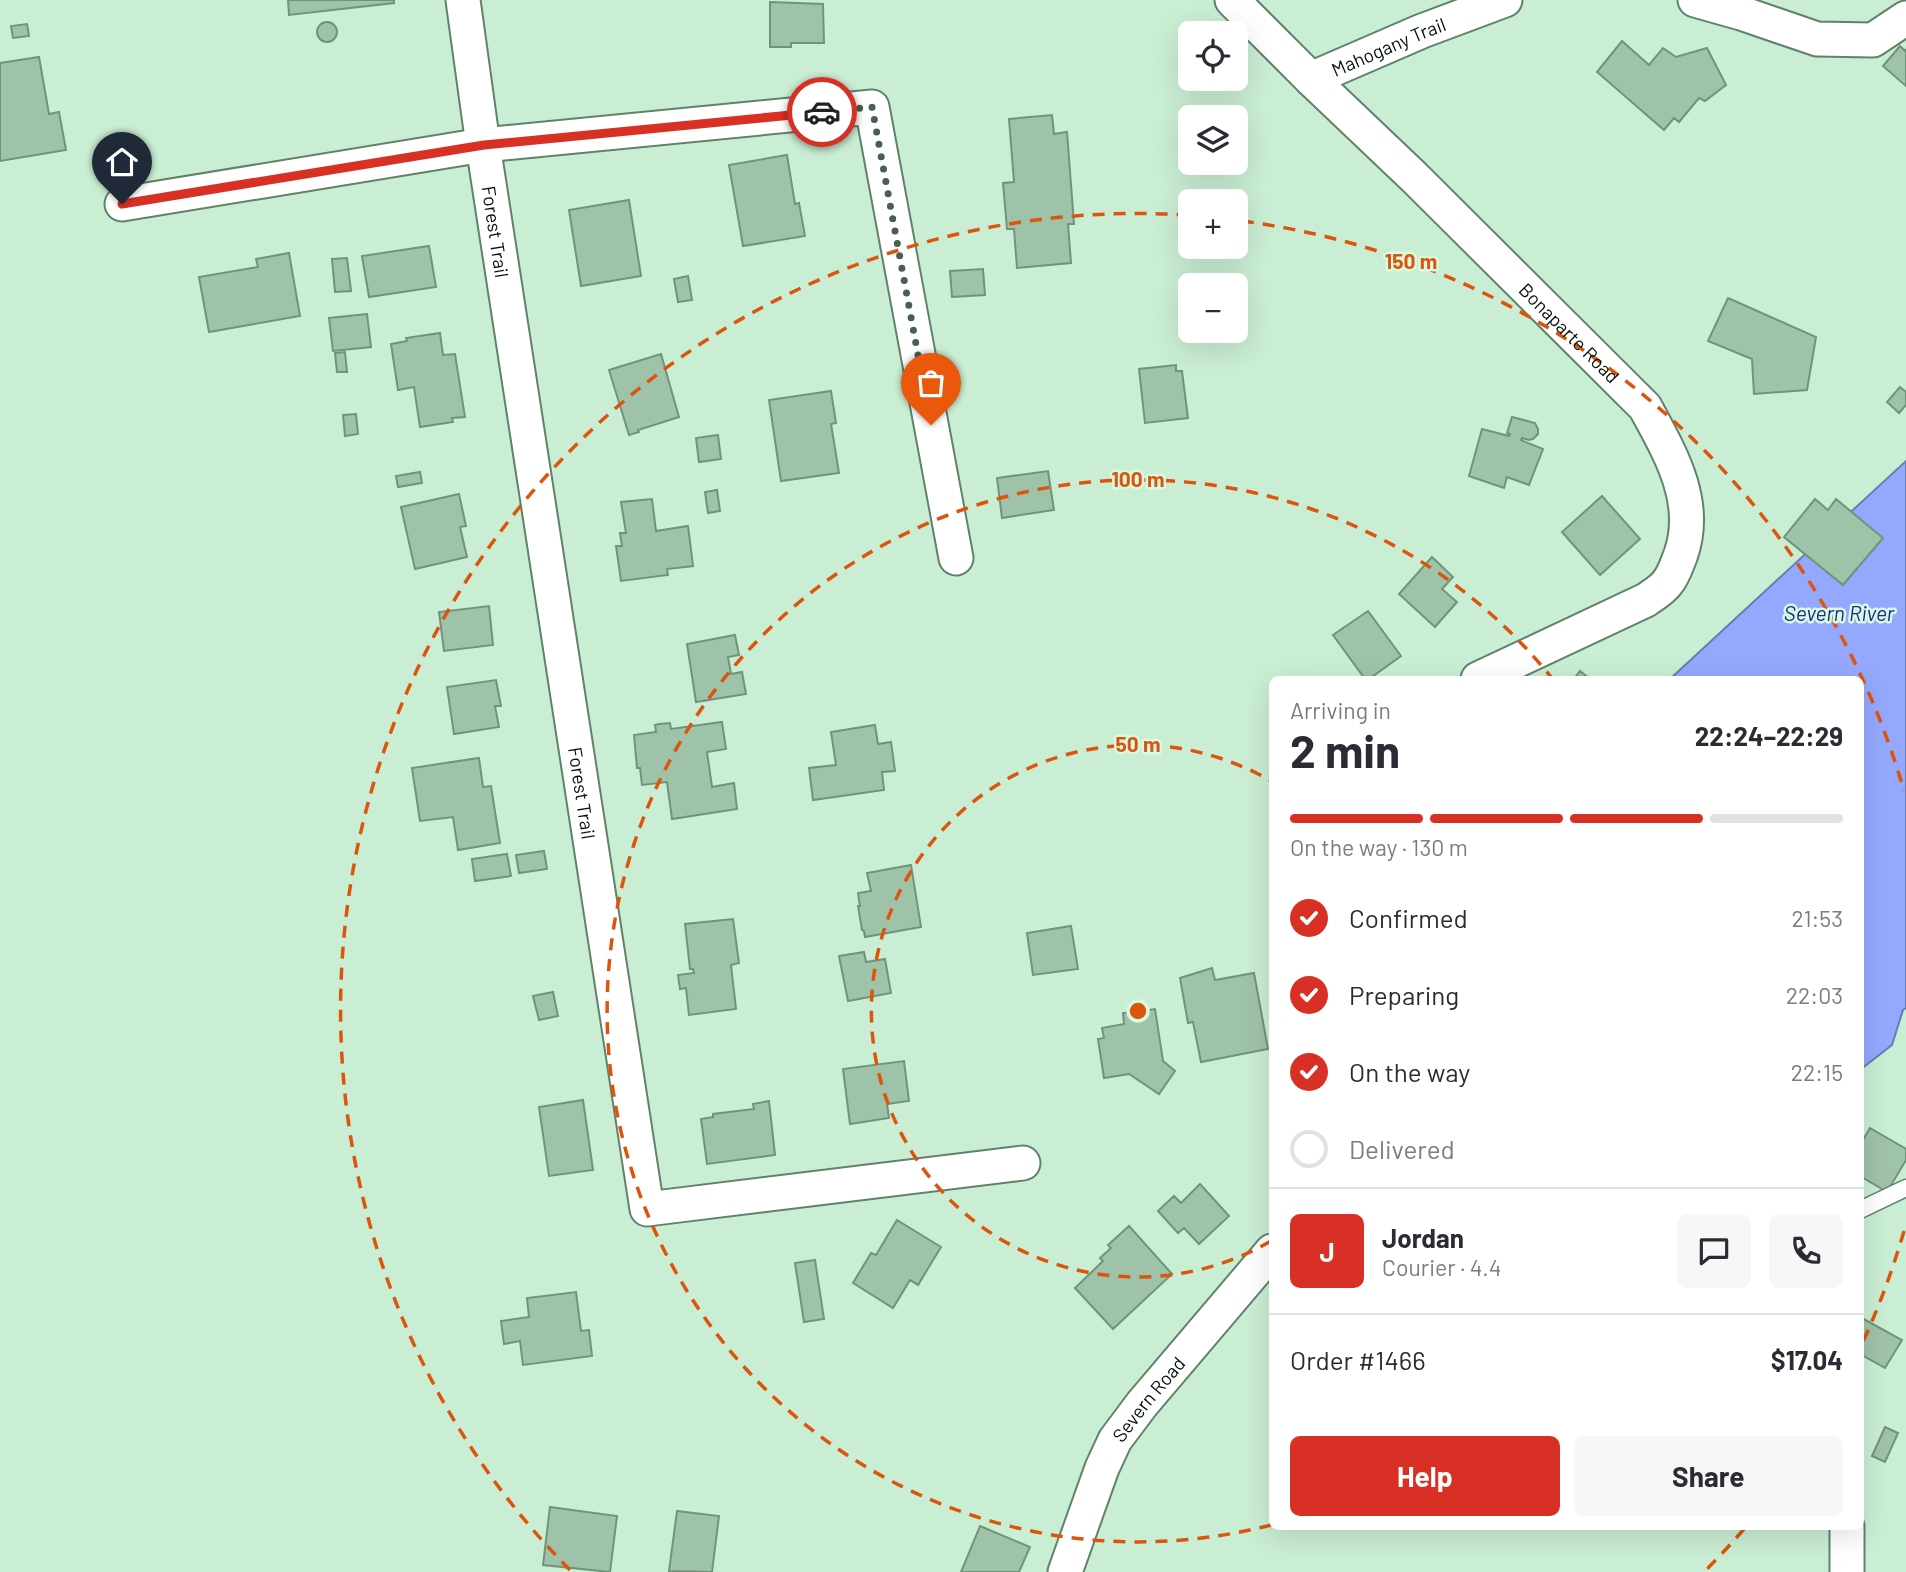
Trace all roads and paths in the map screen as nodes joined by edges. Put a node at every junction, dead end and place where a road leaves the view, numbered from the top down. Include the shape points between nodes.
1 (463, 0) edge
2 (1232, 0) edge
3 (1505, 0) edge
4 (1695, 0) edge
5 (1906, 18) edge
6 (1311, 79) junction
7 (484, 145) junction
8 (122, 204) dead end
9 (956, 558) dead end
10 (1492, 672) edge
11 (1023, 1163) dead end
12 (1906, 1188) edge
13 (1864, 1208) edge
14 (1269, 1255) edge
15 (1847, 1530) edge
16 (1065, 1572) edge
17 (1847, 1572) edge

1 - 7 street, Forest Trail
2 - 6 street, Bonaparte Road
3 - 6 street, Mahogany Trail
4 - 5 street via 1817,39 1873,40
6 - 10 street, Bonaparte Road via 1644,407 1668,449 1683,490 1688,517 1685,541 1666,585 1646,600
7 - 8 street
7 - 9 street via 872,107
7 - 11 street, Forest Trail via 647,1209
12 - 13 lane
14 - 16 street, Severn Road via 1115,1440
15 - 17 street

